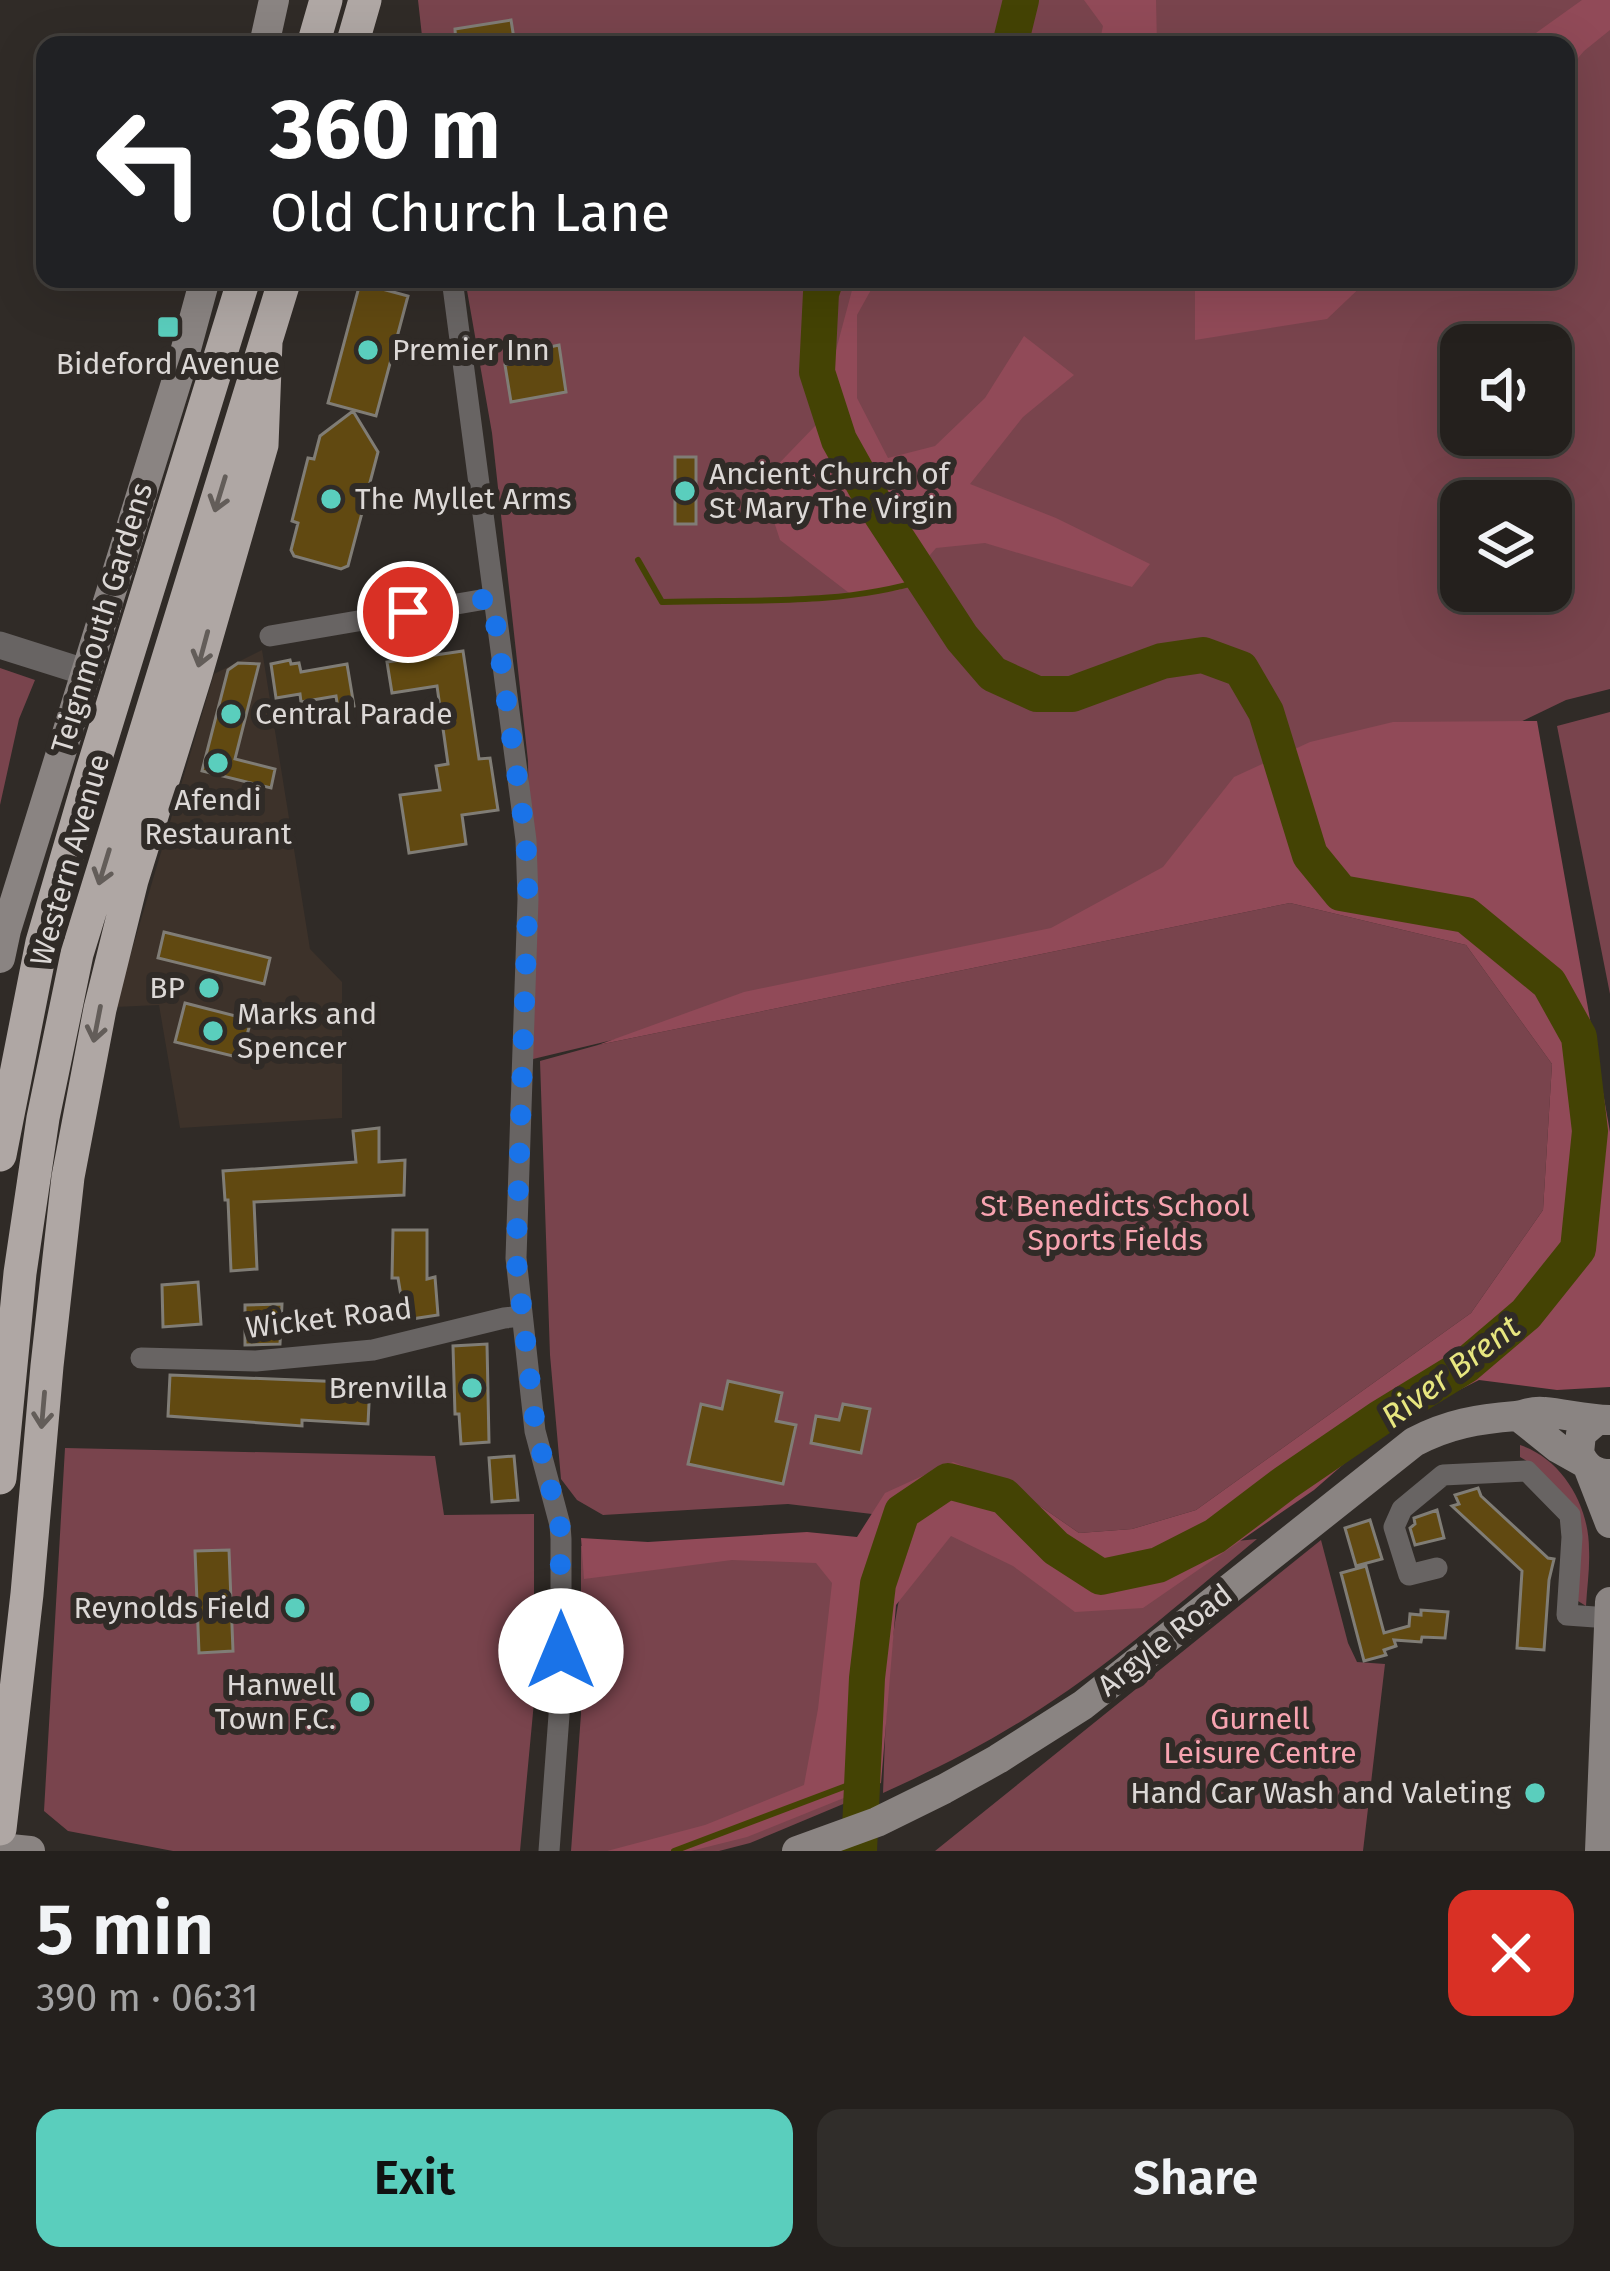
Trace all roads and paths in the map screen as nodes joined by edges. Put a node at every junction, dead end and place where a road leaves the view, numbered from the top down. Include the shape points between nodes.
1 (274, 0) edge
2 (326, 0) edge
3 (365, 0) edge
4 (266, 36) edge
5 (316, 36) edge
6 (355, 36) edge
7 (203, 288) edge
8 (241, 288) edge
9 (282, 288) edge
10 (453, 288) edge
11 (266, 342) junction
12 (492, 598) junction
13 (270, 636) dead end
14 (0, 645) edge
15 (85, 672) junction
16 (0, 958) edge
17 (0, 1155) edge
18 (522, 1316) junction
19 (141, 1358) dead end
20 (1518, 1416) junction
21 (1603, 1420) edge
22 (1594, 1468) edge
23 (0, 1478) edge
24 (1610, 1523) edge
25 (1437, 1568) dead end
26 (1610, 1602) edge
27 (1609, 1630) edge
28 (0, 1829) edge
29 (0, 1848) edge
30 (30, 1851) edge
31 (549, 1851) edge
32 (796, 1851) edge
33 (1600, 1851) edge

1 - 4 main road
2 - 5 highway
3 - 6 highway
7 - 15 main road, Teignmouth Gardens
8 - 17 highway, Western Avenue via 42,942
9 - 11 highway, Western Avenue
10 - 12 street
11 -> 23 highway, Western Avenue via 77,954 33,1184
11 -> 28 highway via 262,445 132,880 68,1177
12 - 13 street
12 - 18 street via 527,860 516,1202
14 - 15 street
15 - 16 main road, Teignmouth Gardens
18 - 19 street, Wicket Road via 373,1350 256,1361
18 - 31 street via 536,1431 561,1539
20 - 21 main road, Argyle Road via 1537,1410
20 - 22 main road
20 - 32 main road, Argyle Road via 1450,1425 1414,1442 1083,1705 877,1822
21 - 22 main road via 1581,1434 1579,1453
22 - 24 main road
25 - 27 street via 1409,1575 1394,1527 1402,1509 1443,1475 1527,1472 1570,1515 1567,1615
26 - 27 main road
27 - 33 main road
29 - 30 main road

